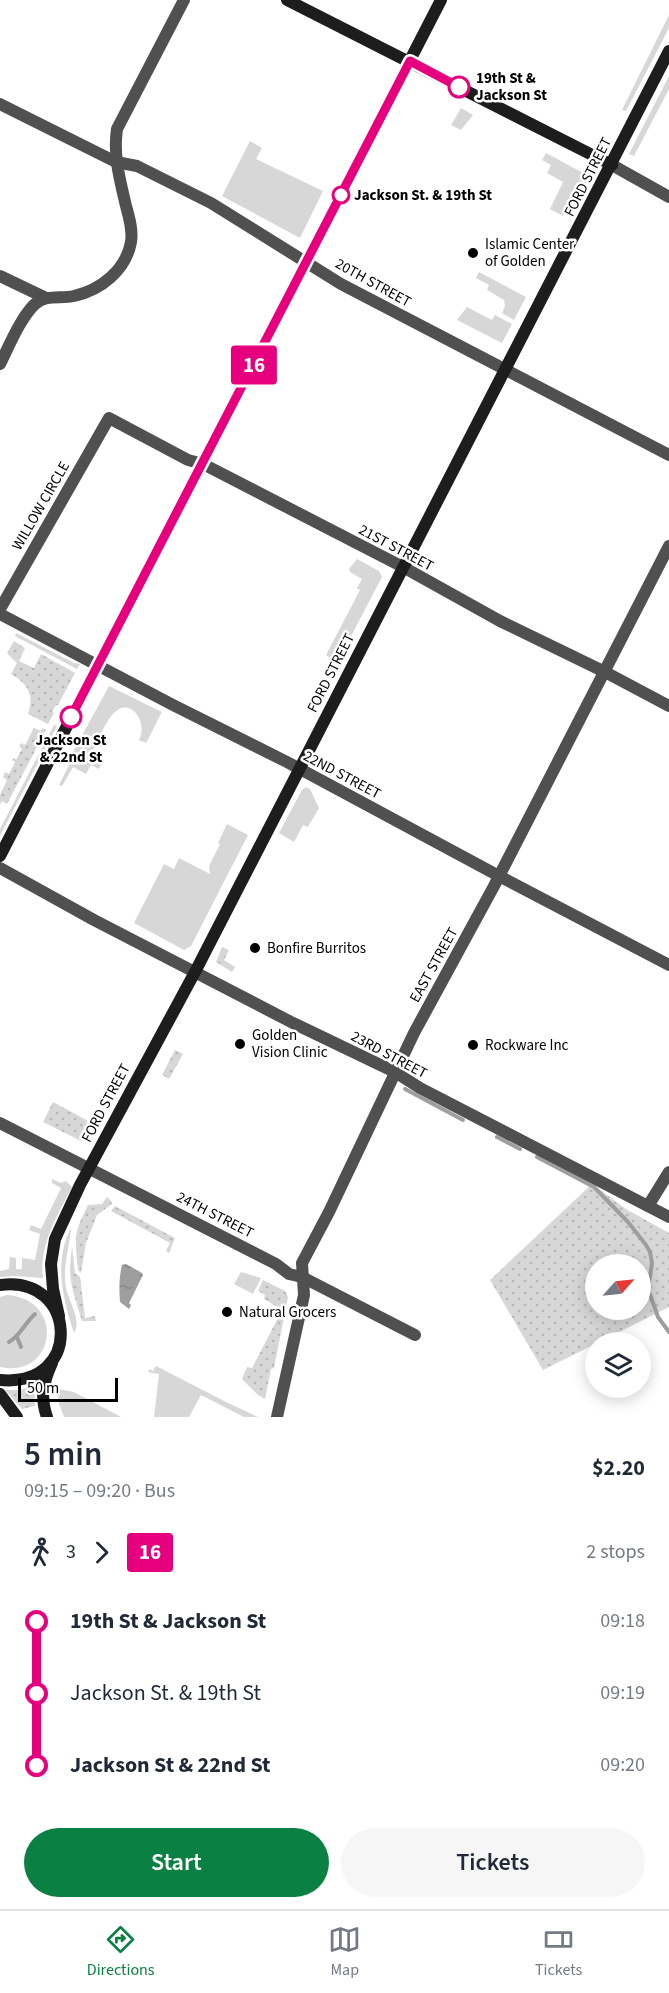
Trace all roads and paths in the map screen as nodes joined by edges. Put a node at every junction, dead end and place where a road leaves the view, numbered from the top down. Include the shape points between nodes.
1 (184, 0) edge
2 (287, 0) edge
3 (441, 0) edge
4 (669, 51) edge
5 (410, 61) junction
6 (0, 104) edge
7 (116, 162) junction
8 (612, 165) junction
9 (669, 197) edge
10 (307, 262) junction
11 (0, 276) edge
12 (46, 298) junction
13 (0, 364) edge
14 (506, 370) junction
15 (109, 418) joint
16 (669, 455) edge
17 (203, 464) junction
18 (669, 546) edge
19 (403, 567) junction
20 (0, 612) edge
21 (98, 664) junction
22 (605, 672) junction
23 (669, 706) edge
24 (298, 769) junction
25 (0, 856) edge
26 (0, 868) edge
27 (499, 876) junction
28 (669, 965) edge
29 (195, 972) junction
30 (395, 1072) junction
31 (0, 1123) edge
32 (89, 1167) junction
33 (669, 1172) edge
34 (648, 1206) junction
35 (669, 1217) edge
36 (302, 1277) junction
37 (0, 1285) edge
38 (59, 1316) junction
39 (415, 1335) dead end
40 (53, 1359) junction
41 (0, 1380) edge
42 (0, 1394) edge
43 (17, 1417) edge
44 (47, 1417) edge
45 (277, 1417) edge

1 - 7 street via 117,129
2 - 5 main road
3 - 5 main road
4 - 8 main road, FORD STREET
5 - 8 main road
5 - 10 main road
6 - 7 street, 20TH STREET
7 - 10 street, 20TH STREET via 137,166 211,202
7 - 12 street via 132,240 123,262 97,288 74,296
8 - 9 street
8 - 14 main road, FORD STREET
10 - 14 street, 20TH STREET via 341,285
10 - 17 main road
11 - 12 street
12 - 13 street via 27,314
14 - 16 street, 20TH STREET
14 - 19 main road, FORD STREET
15 - 17 street, 21ST STREET via 188,460
15 - 20 street, WILLOW CIRCLE
17 - 19 street, 21ST STREET
17 - 21 main road
18 - 22 street, EAST STREET
19 - 22 street, 21ST STREET via 500,621
19 - 24 main road, FORD STREET
20 - 21 street, 22ND STREET
21 - 24 street, 22ND STREET
21 - 25 main road
22 - 23 street, 21ST STREET
22 - 27 street, EAST STREET
24 - 27 street, 22ND STREET
24 - 29 main road, FORD STREET
26 - 29 street, 23RD STREET
27 - 28 street, 22ND STREET
27 - 30 street, EAST STREET
29 - 30 street, 23RD STREET
29 - 32 main road, FORD STREET
30 - 34 street, 23RD STREET
30 - 36 street, EAST STREET via 302,1263
31 - 32 street, 24TH STREET
32 - 36 street, 24TH STREET via 289,1274
32 - 38 main road, FORD STREET via 55,1239 51,1264
33 - 34 street
34 - 35 street, 23RD STREET
36 - 39 street, 24TH STREET
36 - 45 street, EAST STREET via 304,1294
37 - 38 main road via 26,1285 41,1293
38 - 40 main road, FORD STREET via 62,1340
40 - 41 main road via 31,1377
40 - 44 main road, FORD STREET via 43,1384
42 - 43 main road

